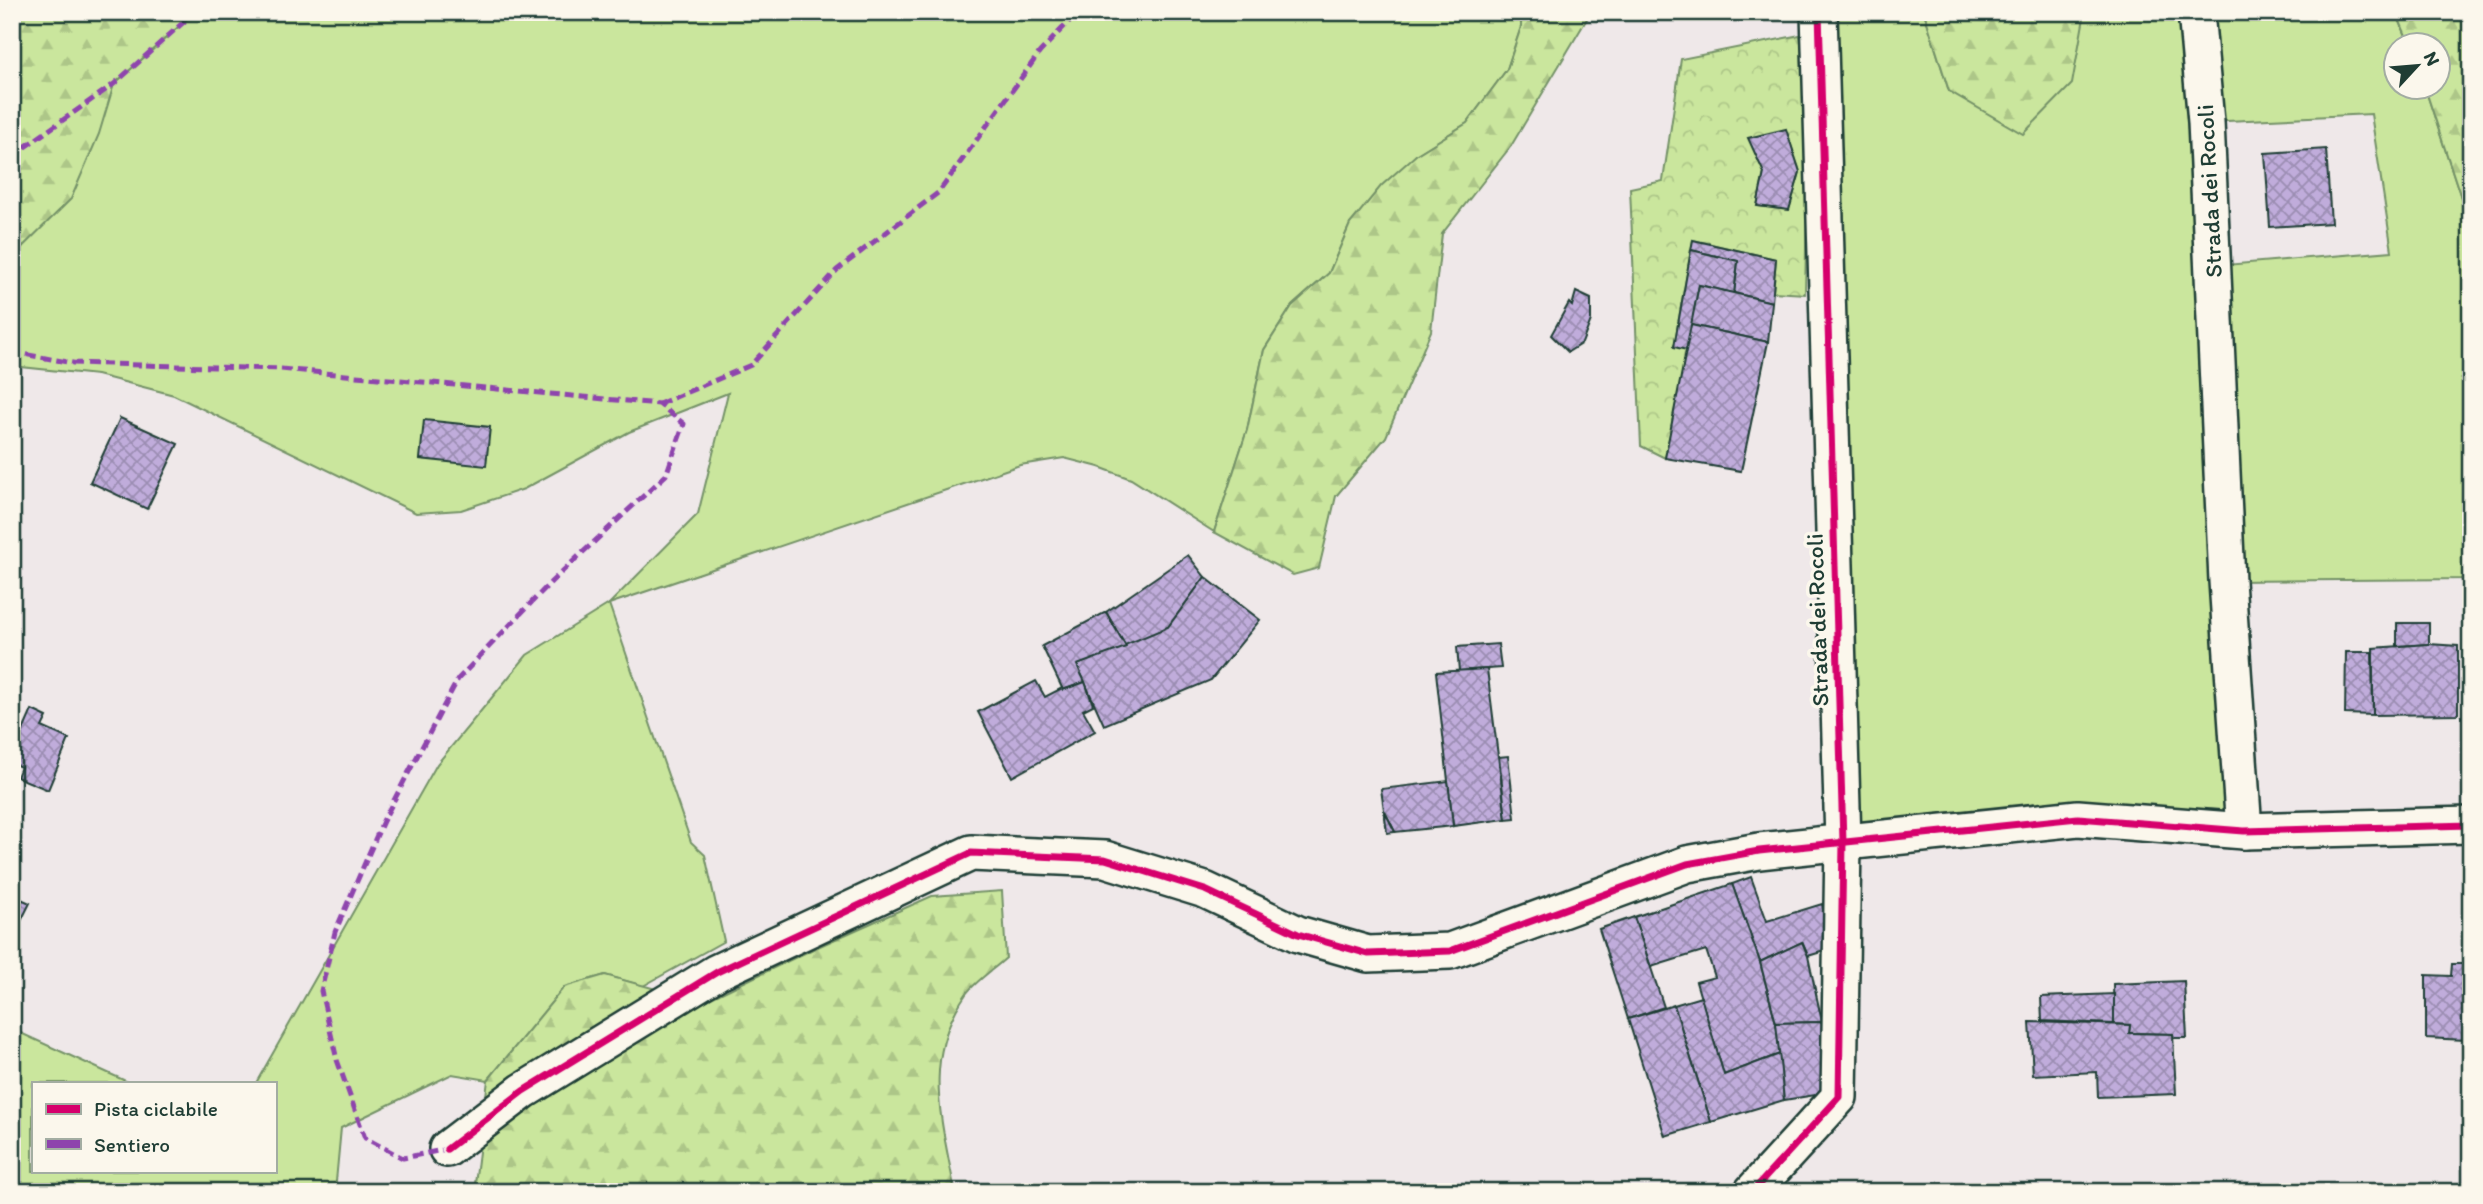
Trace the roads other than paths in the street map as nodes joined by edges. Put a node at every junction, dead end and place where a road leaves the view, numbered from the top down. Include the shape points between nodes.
1 (1819, 12) edge
2 (2196, 12) edge
3 (2471, 825) edge
4 (2244, 831) junction
5 (1843, 842) junction
6 (447, 1149) dead end
7 (1752, 1192) edge

1 - 5 street, Strada dei Rocoli
2 - 4 street, Strada dei Rocoli via 2206,121 2227,581
3 - 4 street
4 - 5 street via 2078,818
5 - 6 street via 1759,850 1687,864 1450,951 1368,954 1298,934 1205,890 1105,859 971,853 717,972 523,1091
5 - 7 street, Strada dei Rocoli via 1839,1097

